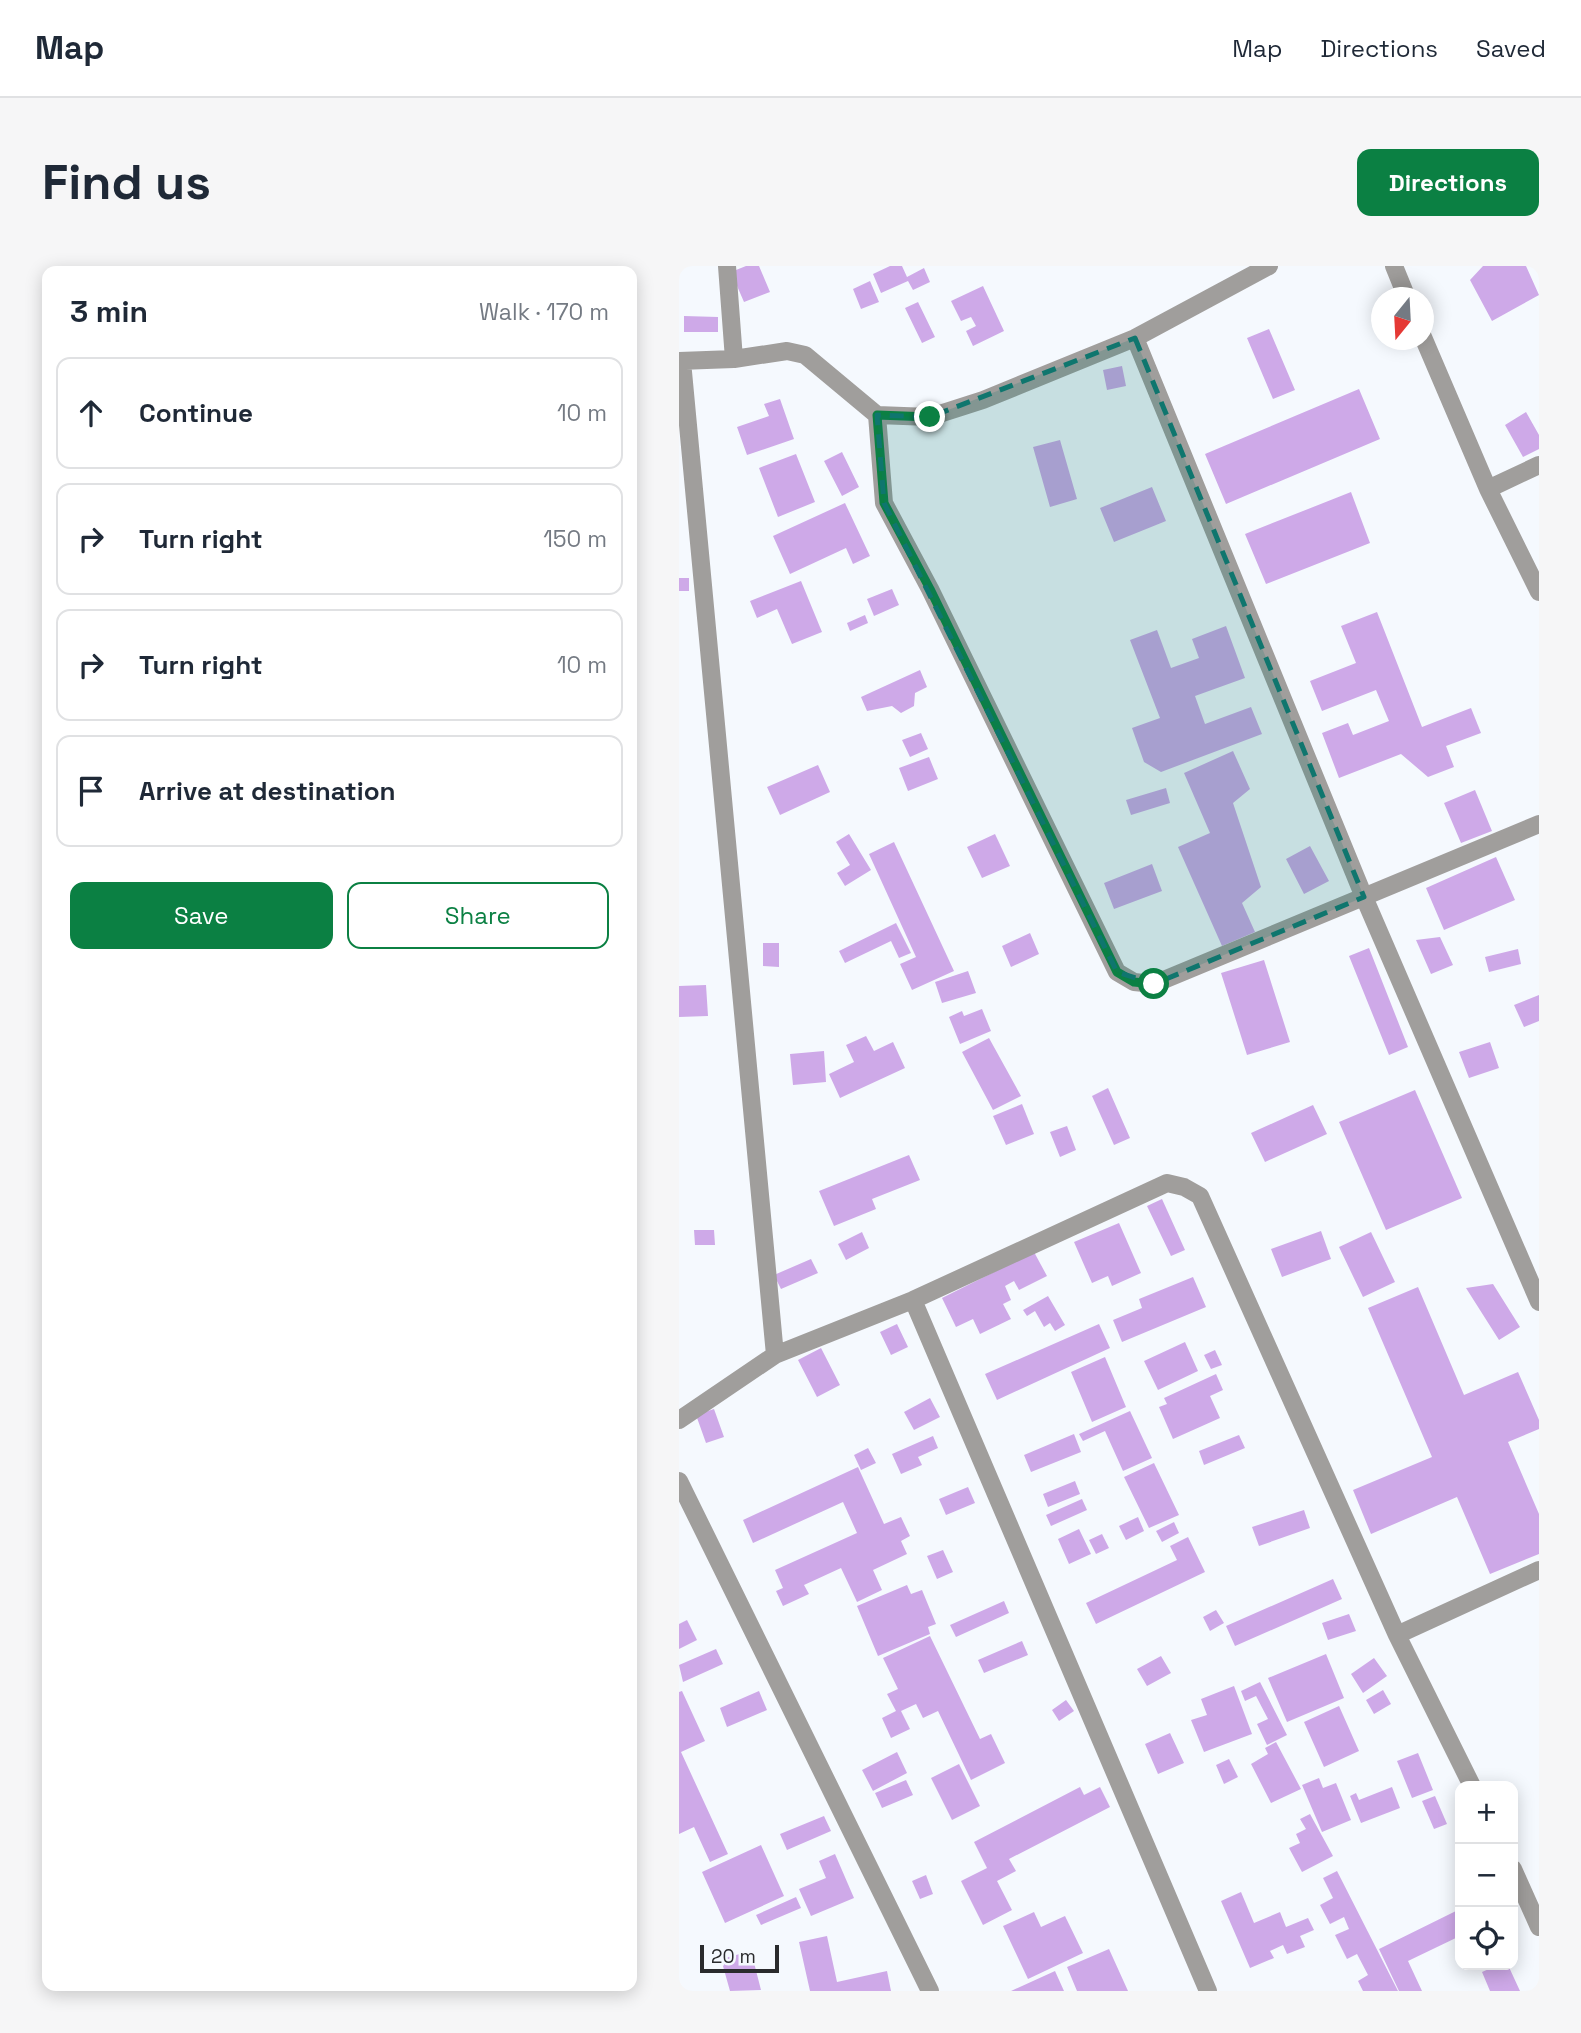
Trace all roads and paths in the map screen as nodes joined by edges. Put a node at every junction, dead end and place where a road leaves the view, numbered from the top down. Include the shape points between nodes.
1 (727, 266) edge
2 (1269, 266) edge
3 (1394, 266) edge
4 (1403, 287) edge
5 (1135, 338) junction
6 (1429, 350) edge
7 (734, 359) junction
8 (680, 361) edge
9 (877, 415) junction
10 (1539, 465) edge
11 (1488, 489) junction
12 (1539, 592) edge
13 (1539, 824) edge
14 (1364, 897) junction
15 (913, 1300) junction
16 (1539, 1302) edge
17 (775, 1354) junction
18 (679, 1420) edge
19 (679, 1481) edge
20 (1539, 1570) edge
21 (1397, 1635) junction
22 (1470, 1781) edge
23 (1518, 1880) edge
24 (1539, 1927) edge
25 (930, 1991) edge
26 (1208, 1991) edge

1 - 7 street
2 - 5 street
3 - 4 street
5 - 9 street via 930,417
5 - 14 street
6 - 11 street
7 - 8 street
7 - 9 street via 787,351 805,355
8 - 17 street
9 - 14 street via 884,503 1117,972 1134,982 1154,984
10 - 11 street
11 - 12 street
13 - 14 street
14 - 16 street
15 - 17 street
15 - 21 street via 1167,1184 1200,1196
15 - 26 street
17 - 18 street
19 - 25 street
20 - 21 street
21 - 22 street
23 - 24 street

